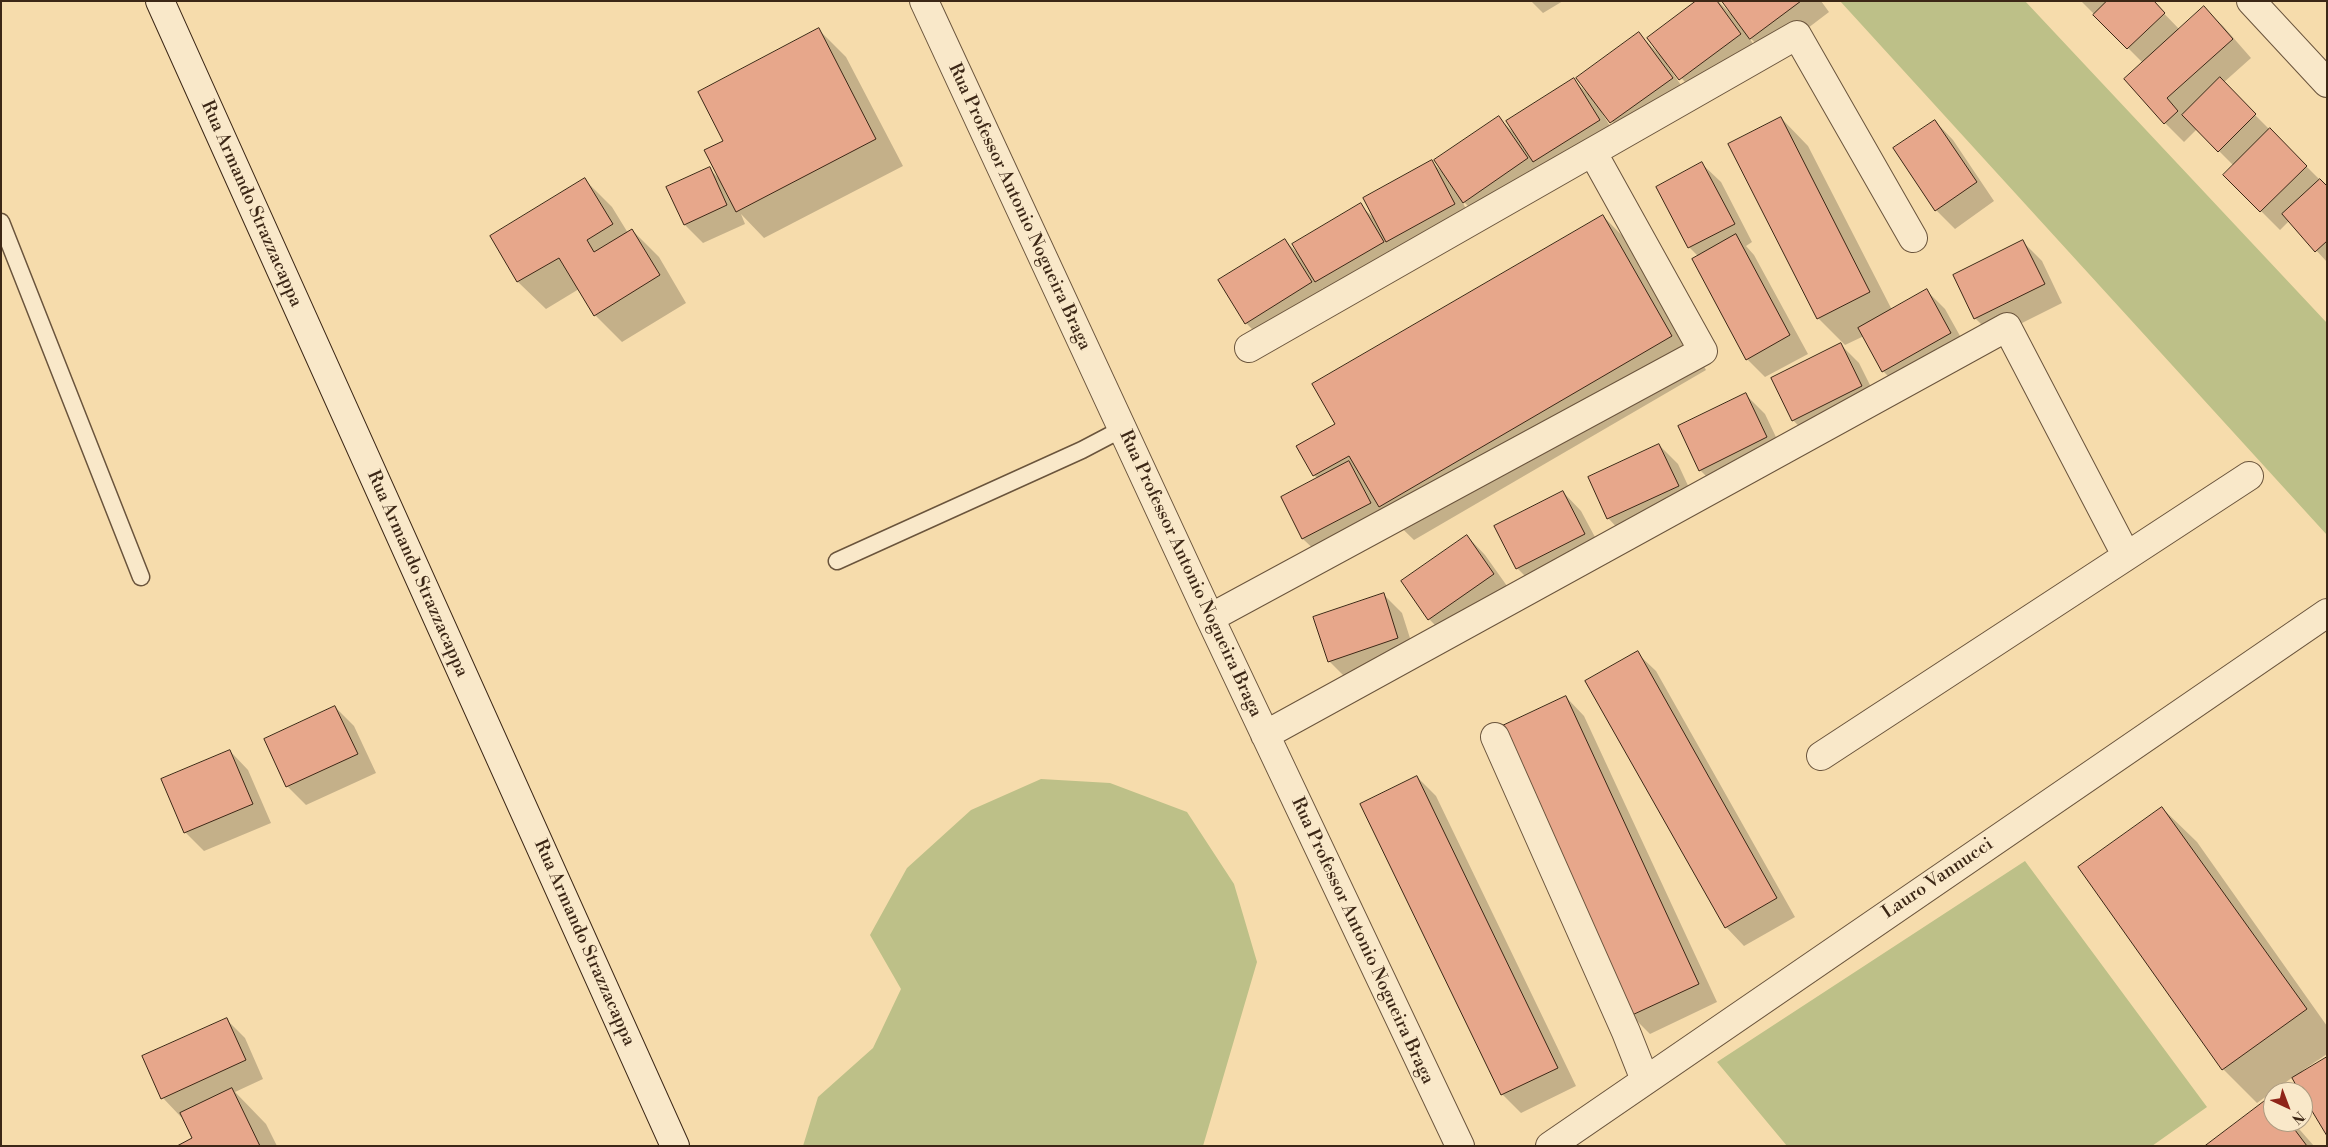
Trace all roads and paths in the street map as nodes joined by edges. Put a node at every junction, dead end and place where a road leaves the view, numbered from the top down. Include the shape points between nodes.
1 (160, 1) edge
2 (924, 1) edge
3 (2251, 1) edge
4 (2323, 73) edge
5 (1593, 153) junction
6 (1, 222) edge
7 (1913, 238) dead end
8 (1249, 348) dead end
9 (1122, 429) junction
10 (2248, 476) dead end
11 (2126, 555) junction
12 (837, 561) dead end
13 (141, 577) dead end
14 (2327, 613) edge
15 (1210, 618) junction
16 (1265, 736) junction
17 (1495, 737) dead end
18 (1821, 756) dead end
19 (1646, 1080) junction
20 (675, 1146) edge
21 (1460, 1146) edge
22 (1550, 1146) edge

1 - 20 street, Rua Armando Strazzacappa
2 - 9 street, Rua Professor Antonio Nogueira Braga
3 - 4 street
5 - 7 street via 1797,34
5 - 8 street
5 - 15 street via 1702,351
6 - 13 lane
9 - 12 lane
9 - 15 street, Rua Professor Antonio Nogueira Braga
10 - 11 street
11 - 16 street via 2007,327
11 - 18 street
14 - 19 street, Lauro Vannucci
15 - 16 street, Rua Professor Antonio Nogueira Braga
16 - 21 street, Rua Professor Antonio Nogueira Braga
17 - 19 street
19 - 22 street, Lauro Vannucci

